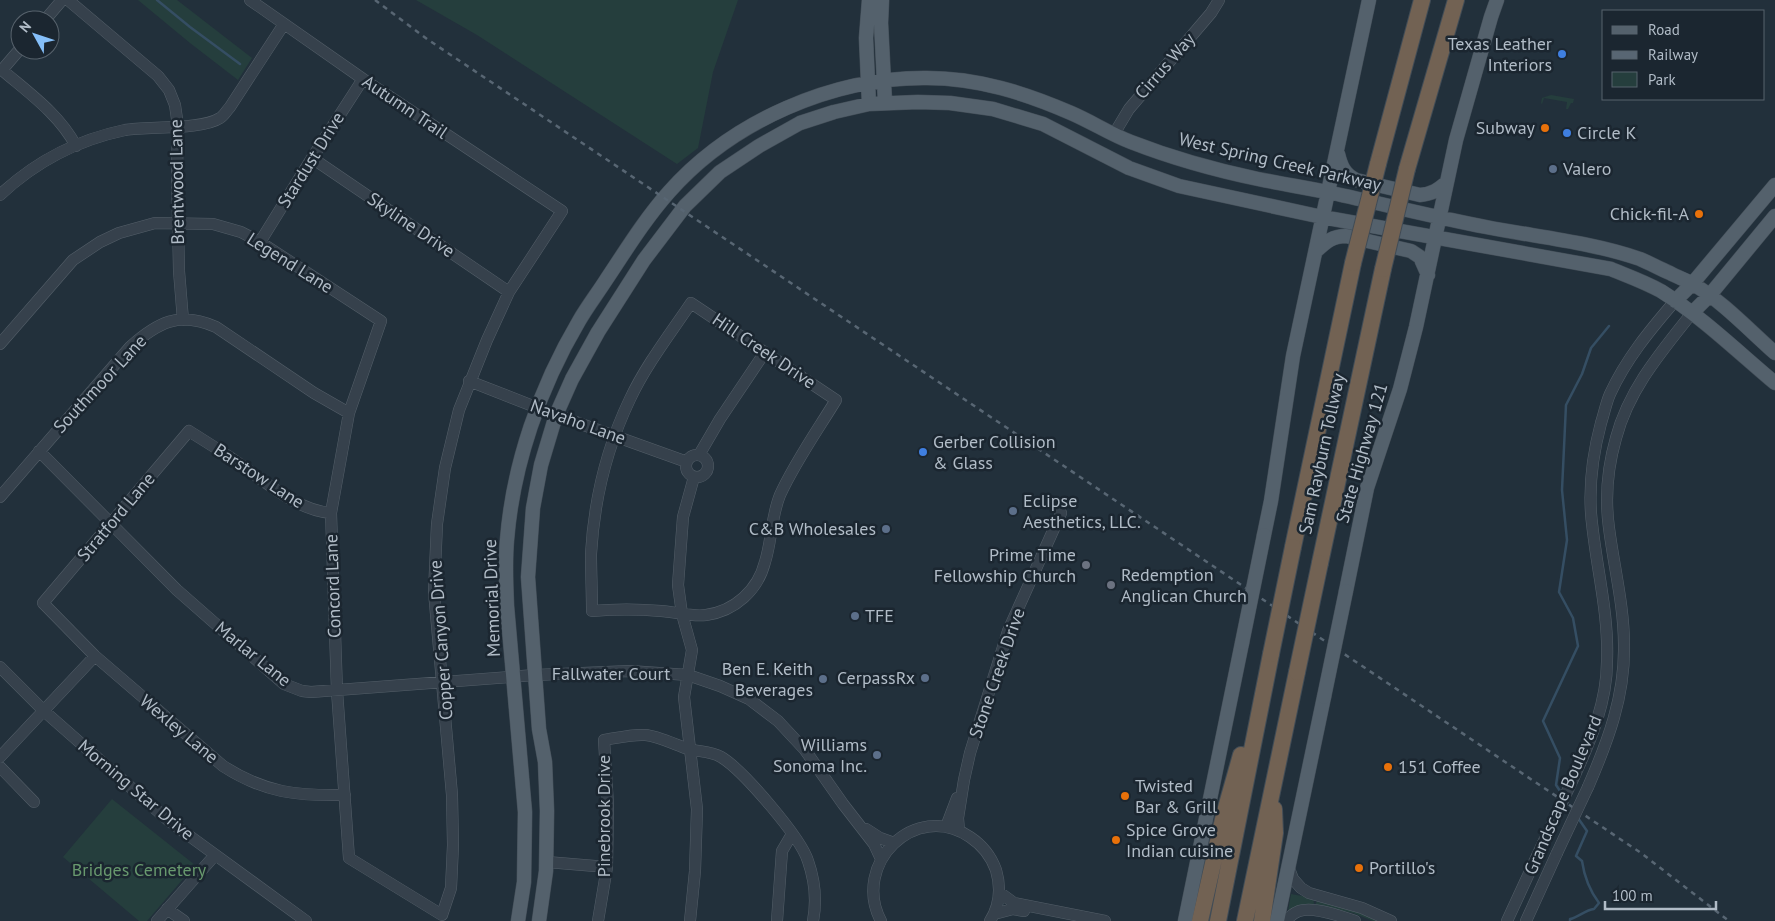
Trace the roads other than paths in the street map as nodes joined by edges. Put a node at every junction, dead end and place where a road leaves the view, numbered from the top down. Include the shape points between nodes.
1 (62, 0) edge
2 (68, 0) edge
3 (250, 0) edge
4 (869, 0) edge
5 (882, 0) edge
6 (1219, 0) edge
7 (1369, 0) edge
8 (1411, 0) edge
9 (1422, 0) edge
10 (1456, 0) edge
11 (1461, 0) edge
12 (1497, 0) edge
13 (54, 10) edge
14 (1449, 22) junction
15 (284, 24) junction
16 (11, 60) edge
17 (1403, 64) junction
18 (363, 79) junction
19 (883, 81) junction
20 (867, 84) junction
21 (885, 102) junction
22 (869, 104) junction
23 (178, 126) junction
24 (1114, 134) junction
25 (76, 146) junction
26 (1338, 153) junction
27 (1104, 156) junction
28 (312, 158) junction
29 (1447, 182) junction
30 (1775, 185) edge
31 (1328, 192) junction
32 (667, 194) joint
33 (0, 195) edge
34 (562, 211) joint
35 (1775, 216) edge
36 (1322, 218) junction
37 (1440, 218) junction
38 (179, 223) junction
39 (1436, 238) junction
40 (260, 242) junction
41 (1316, 251) junction
42 (1428, 275) junction
43 (1692, 284) junction
44 (509, 292) junction
45 (1709, 296) junction
46 (1675, 301) junction
47 (1692, 313) junction
48 (183, 320) junction
49 (381, 321) joint
50 (0, 344) edge
51 (765, 352) junction
52 (1775, 353) edge
53 (469, 381) junction
54 (1775, 383) edge
55 (538, 408) junction
56 (349, 413) junction
57 (556, 415) junction
58 (189, 431) joint
59 (615, 435) junction
60 (39, 451) junction
61 (700, 455) junction
62 (687, 462) junction
63 (694, 477) junction
64 (0, 497) edge
65 (331, 513) junction
66 (1061, 513) dead end
67 (1608, 519) junction
68 (1592, 520) junction
69 (110, 524) junction
70 (43, 603) joint
71 (682, 614) junction
72 (95, 656) junction
73 (0, 667) edge
74 (535, 675) junction
75 (688, 675) junction
76 (514, 676) junction
77 (442, 681) junction
78 (337, 691) junction
79 (1263, 696) junction
80 (44, 711) junction
81 (691, 750) junction
82 (0, 757) edge
83 (0, 767) edge
84 (964, 780) junction
85 (1272, 788) junction
86 (345, 795) junction
87 (34, 802) dead end
88 (860, 826) junction
89 (946, 828) junction
90 (959, 831) junction
91 (792, 834) junction
92 (894, 843) junction
93 (215, 855) junction
94 (349, 858) joint
95 (881, 859) junction
96 (547, 862) junction
97 (1288, 866) junction
98 (607, 867) junction
99 (999, 892) junction
100 (167, 909) junction
101 (1183, 917) edge
102 (992, 918) edge
103 (157, 921) edge
104 (184, 921) edge
105 (306, 921) edge
106 (518, 921) edge
107 (539, 921) edge
108 (598, 921) edge
109 (690, 921) edge
110 (777, 921) edge
111 (813, 921) edge
112 (881, 921) edge
113 (1069, 921) edge
114 (1106, 921) edge
115 (1200, 921) edge
116 (1218, 921) edge
117 (1245, 921) edge
118 (1262, 921) edge
119 (1277, 921) edge
120 (1286, 921) edge
121 (1355, 921) edge
122 (1391, 921) edge
123 (1507, 921) edge
124 (1526, 921) edge

1 - 13 street
2 - 23 street, Brentwood Lane via 158,76 175,105
3 - 15 street, Autumn Trail
4 - 20 main road
5 - 19 main road
6 - 24 street, Cirrus Way via 1128,110
7 - 26 main road
8 - 17 highway
9 - 17 highway, Sam Rayburn Tollway
10 - 14 highway, Sam Rayburn Tollway
11 - 14 highway
12 - 29 main road, State Highway 121 via 1458,130
14 - 85 highway, Sam Rayburn Tollway, bridge via 1382,269
15 - 18 street, Autumn Trail
15 - 23 street via 220,118 205,124
16 - 25 street via 2,70 57,118
17 - 79 highway, Sam Rayburn Tollway, bridge via 1353,263
18 - 28 street, Stardust Drive
18 - 34 street, Autumn Trail
19 - 20 main road, West Spring Creek Parkway
19 - 21 main road
19 - 24 main road, West Spring Creek Parkway via 929,78 1011,89
20 - 22 main road
20 - 32 main road, West Spring Creek Parkway via 825,94 752,125 721,145
21 - 22 main road
21 - 27 main road via 950,103 993,110 1043,124
22 - 57 main road, Memorial Drive via 800,123 720,172 685,206 644,260 598,332
23 - 25 street via 126,130
23 - 38 street, Brentwood Lane
24 - 27 main road
24 - 31 main road, West Spring Creek Parkway via 1186,162
25 - 33 street via 41,162
26 - 29 main road via 1342,168 1356,180 1420,195 1430,194
26 - 31 main road
27 - 36 main road via 1180,186
28 - 40 street, Stardust Drive
28 - 44 street, Skyline Drive
29 - 37 main road, State Highway 121
30 - 43 main road
31 - 36 main road
31 - 37 main road, West Spring Creek Parkway
32 - 55 main road, Memorial Drive via 579,321 553,369
34 - 44 street, Copper Canyon Drive
35 - 45 main road
36 - 39 main road
36 - 41 main road
37 - 39 main road, State Highway 121
37 - 43 main road, West Spring Creek Parkway via 1595,246 1643,260
38 - 40 street, Legend Lane via 213,224 241,232
38 - 48 street, Brentwood Lane
38 - 50 street, Legend Lane via 154,224 119,233 86,251 73,260
39 - 42 main road, State Highway 121
39 - 46 main road via 1611,269 1638,279
40 - 49 street, Legend Lane
41 - 42 main road via 1336,236 1346,236 1411,251 1420,257
41 - 101 main road, bridge via 1293,356 1271,500
42 - 97 main road, State Highway 121, bridge via 1400,389 1367,488
43 - 45 main road, West Spring Creek Parkway
43 - 46 main road
44 - 53 street, Copper Canyon Drive
45 - 47 main road
45 - 52 main road, West Spring Creek Parkway
46 - 47 main road
46 - 68 street, Grandscape Boulevard via 1635,349 1609,396 1594,448
47 - 54 main road
47 - 67 street, Grandscape Boulevard via 1651,364 1625,412 1610,464
48 - 56 street, Southmoor Lane via 216,327
48 - 60 street, Southmoor Lane via 164,322 146,332
49 - 56 street, Concord Lane
51 - 59 street, Hill Creek Drive via 691,303 630,398
51 - 61 street via 720,418
51 - 71 street, Hill Creek Drive via 836,400 780,497 758,581 743,600 725,610 706,615
53 - 55 street, Navaho Lane
53 - 77 street, Copper Canyon Drive via 451,439 437,524 434,592
55 - 57 street, Navaho Lane
55 - 76 main road, Memorial Drive via 518,465 506,542 507,606
56 - 65 street, Concord Lane
57 - 59 street, Navaho Lane
57 - 74 main road, Memorial Drive via 541,465 530,544 528,577
58 - 65 street, Barstow Lane via 291,499 318,512
58 - 69 street, Stratford Lane
59 - 62 street, Navaho Lane
59 - 71 street via 600,489 592,553 592,611 626,608
60 - 64 street, Southmoor Lane
60 - 69 street, Marlar Lane
61 - 62 street via 692,456
61 - 63 street via 707,460 708,471 702,477
62 - 63 street via 686,469
63 - 71 street via 683,517 678,585
65 - 78 street, Concord Lane
66 - 84 street, Stone Creek Drive via 1008,631
67 - 68 street
67 - 124 street, Grandscape Boulevard, bridge via 1624,644 1624,671 1614,723
68 - 123 street, Grandscape Boulevard, bridge via 1606,618 1608,662 1604,691 1589,742
69 - 70 street, Stratford Lane
69 - 78 street, Marlar Lane via 177,590 284,684 302,691
70 - 72 street, Wexley Lane
71 - 75 street via 692,650
72 - 80 street
72 - 86 street, Wexley Lane via 234,773 280,791 309,796
73 - 80 street, Morning Star Drive
74 - 75 street, Fallwater Court via 630,671
74 - 76 street, Marlar Lane
74 - 96 main road, Memorial Drive via 545,762
75 - 81 street via 684,697
75 - 88 street, Fallwater Court via 749,699 778,721 805,750
76 - 77 street, Marlar Lane
76 - 106 main road, Memorial Drive via 526,812 524,882
77 - 78 street, Marlar Lane
77 - 94 street, Copper Canyon Drive via 453,845 451,888 442,915
78 - 86 street, Concord Lane
79 - 115 highway via 1245,741 1224,815
79 - 116 highway, Sam Rayburn Tollway
80 - 82 street
80 - 93 street, Morning Star Drive via 169,821
81 - 91 street via 707,751 722,758 752,785
81 - 98 street, Pinebrook Drive via 646,735 604,740
81 - 109 street via 697,809
83 - 87 street
84 - 89 street, Stone Creek Drive
84 - 90 street, Stone Creek Drive
85 - 117 highway, Sam Rayburn Tollway
85 - 118 highway via 1275,833
86 - 94 street, Concord Lane
88 - 92 street
88 - 95 street, Fallwater Court
89 - 90 street
89 - 92 street via 910,832
90 - 99 street via 987,852 994,864
91 - 110 street via 782,851
91 - 111 street via 808,860 816,905
92 - 95 street
93 - 100 street
93 - 105 street, Morning Star Drive
95 - 112 street via 873,896
96 - 98 street
96 - 107 main road, Memorial Drive
97 - 119 main road, State Highway 121
97 - 122 street via 1293,879 1309,893 1362,908
98 - 108 street, Pinebrook Drive
99 - 102 street
99 - 114 street via 1014,903
100 - 103 street
100 - 104 street
102 - 113 street via 1013,909
120 - 121 street via 1297,911 1306,910

